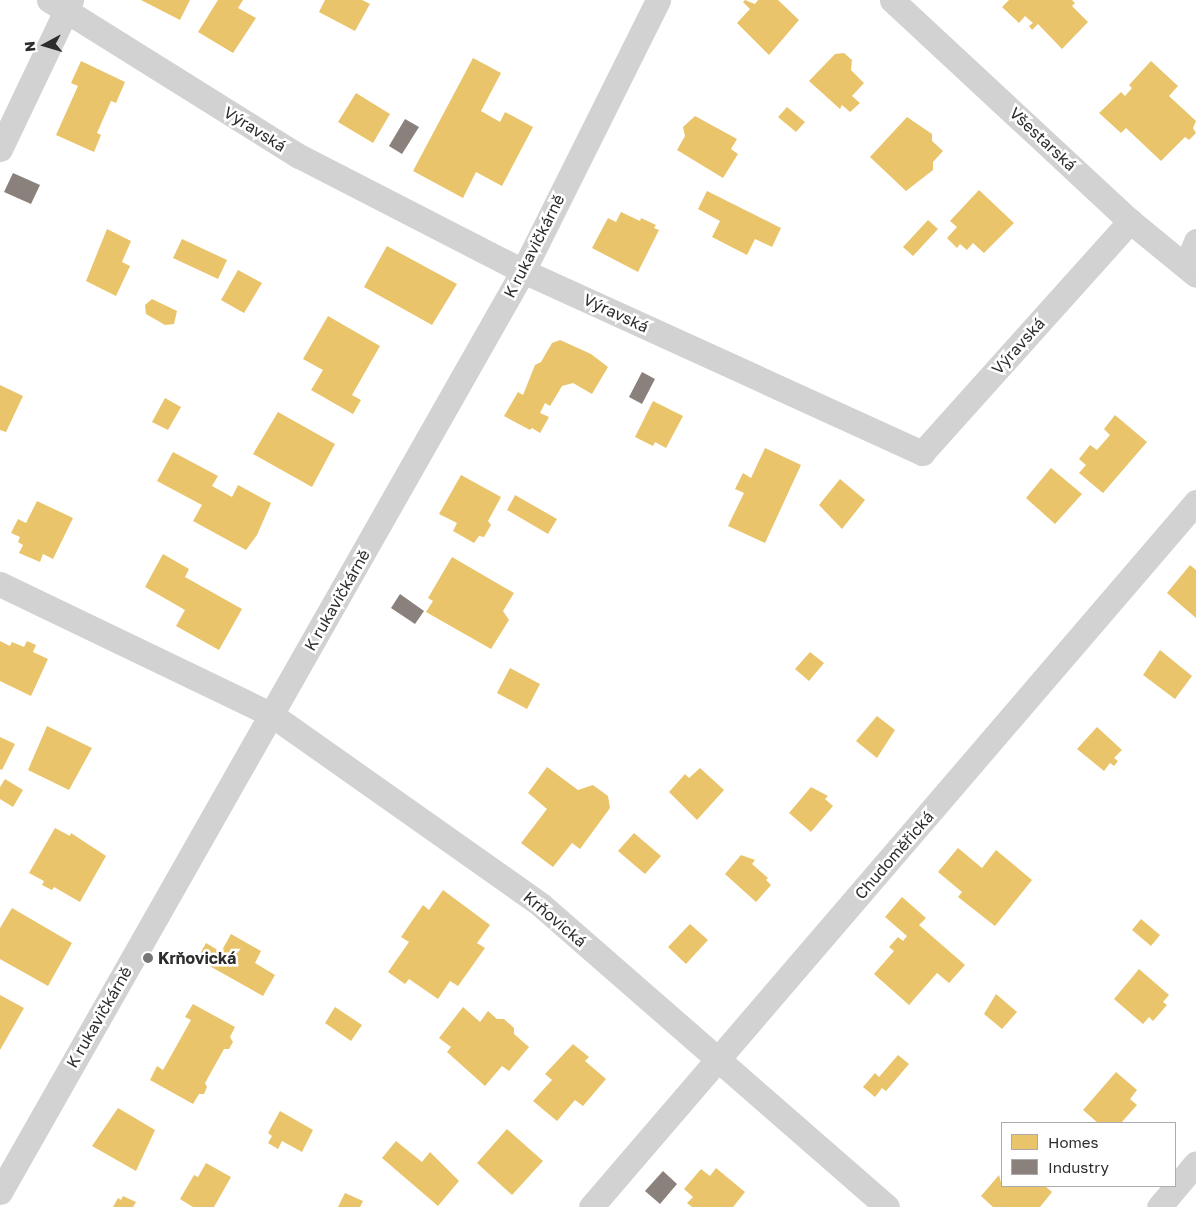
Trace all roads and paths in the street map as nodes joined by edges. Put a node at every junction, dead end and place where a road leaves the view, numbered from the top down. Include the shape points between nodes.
1 (658, 0) edge
2 (892, 0) edge
3 (62, 4) edge
4 (0, 149) edge
5 (1130, 221) junction
6 (1196, 241) edge
7 (523, 271) junction
8 (1191, 271) edge
9 (1196, 502) edge
10 (0, 584) edge
11 (272, 715) junction
12 (718, 1061) junction
13 (1196, 1163) edge
14 (1176, 1187) edge
15 (1176, 1187) edge
16 (0, 1192) edge
17 (591, 1207) edge
18 (888, 1207) edge
19 (1159, 1207) edge

1 - 7 street, K rukavičkárně
2 - 5 street, Všestarská
3 - 4 street
3 - 7 street, Výravská via 299,156
5 - 7 street, Výravská via 922,453
5 - 8 street, Všestarská
6 - 8 street
7 - 11 street, K rukavičkárně
9 - 12 street, Chudoměřická
10 - 11 street, Krňovická
11 - 12 street, Krňovická via 541,905
11 - 16 street, K rukavičkárně
12 - 17 street, Chudoměřická
12 - 18 street, Krňovická
13 - 15 street
14 - 19 street

